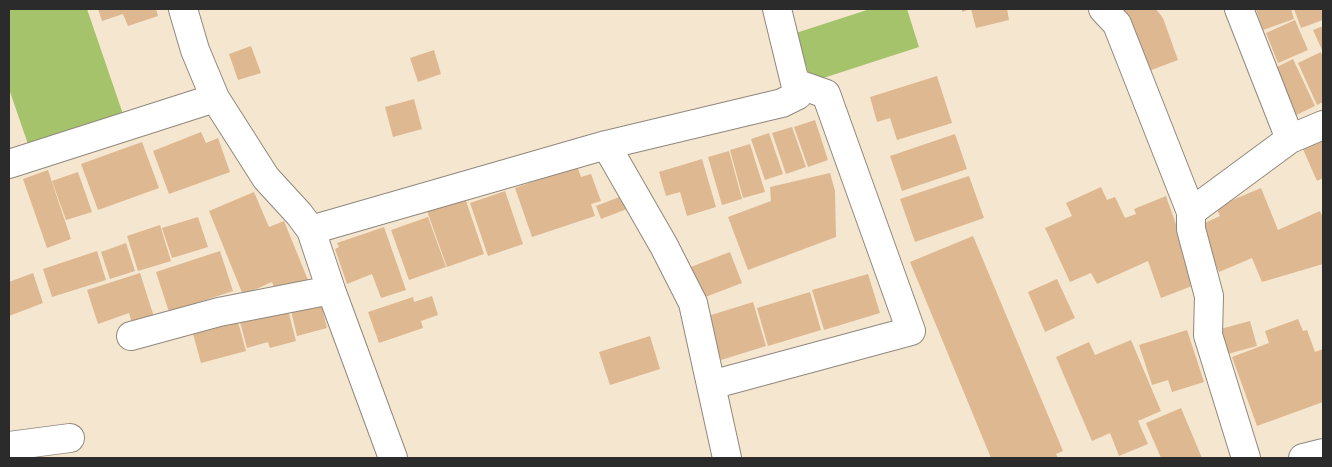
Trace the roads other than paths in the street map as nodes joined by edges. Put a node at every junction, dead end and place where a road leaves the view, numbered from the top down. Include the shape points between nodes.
1 (183, 9) edge
2 (777, 9) edge
3 (1103, 9) edge
4 (1239, 9) edge
5 (795, 82) junction
6 (215, 98) junction
7 (1323, 125) edge
8 (1290, 139) junction
9 (606, 145) junction
10 (10, 159) edge
11 (1191, 212) junction
12 (311, 230) junction
13 (331, 290) junction
14 (131, 336) dead end
15 (711, 386) junction
16 (70, 438) dead end
17 (9, 446) edge
18 (1323, 453) edge
19 (393, 458) edge
20 (727, 458) edge
21 (1246, 458) edge
22 (1303, 458) edge

1 - 6 street via 195,50
2 - 5 street
3 - 11 street via 1117,24
4 - 8 street
5 - 9 street via 798,95 782,103
5 - 15 street via 826,94 911,331
6 - 10 street
6 - 12 street via 266,178
7 - 8 street
8 - 11 street
9 - 12 street
9 - 15 street via 693,303
11 - 21 street via 1191,229 1209,296 1208,334
12 - 13 street
13 - 14 street via 219,312
13 - 19 street
15 - 20 street
16 - 17 street
18 - 22 street

